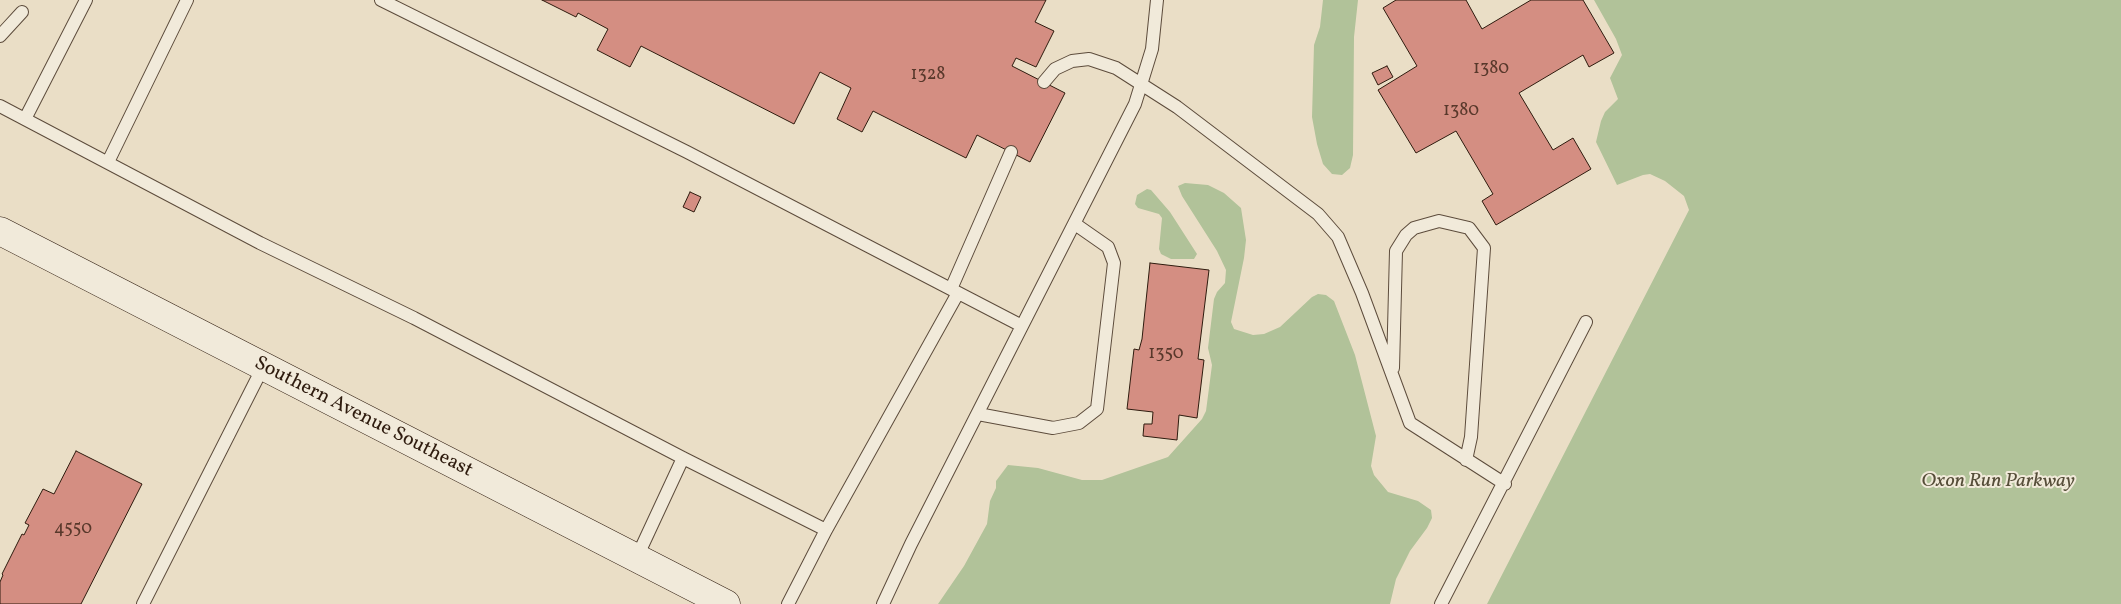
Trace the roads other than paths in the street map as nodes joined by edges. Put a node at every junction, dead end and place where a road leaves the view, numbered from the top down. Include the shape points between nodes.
1 (86, 0) edge
2 (187, 0) edge
3 (381, 0) edge
4 (1157, 0) edge
5 (22, 12) dead end
6 (0, 36) edge
7 (1044, 82) dead end
8 (1141, 84) junction
9 (0, 106) edge
10 (25, 119) junction
11 (1011, 152) dead end
12 (108, 162) junction
13 (1075, 224) junction
14 (0, 231) edge
15 (954, 291) junction
16 (1586, 322) dead end
17 (1022, 326) junction
18 (263, 367) junction
19 (1393, 376) junction
20 (978, 414) junction
21 (683, 458) junction
22 (1466, 460) junction
23 (1505, 484) junction
24 (826, 530) junction
25 (636, 557) junction
26 (143, 604) edge
27 (726, 604) edge
28 (788, 604) edge
29 (883, 604) edge
30 (1441, 604) edge

1 - 10 lane
2 - 12 lane
3 - 15 lane via 687,152
4 - 8 lane via 1152,48
5 - 6 lane
7 - 8 lane via 1055,69 1072,61 1089,59 1116,68
8 - 13 lane via 1135,104
8 - 19 lane via 1177,107 1318,214 1338,237
9 - 10 lane
10 - 12 lane
11 - 15 lane
12 - 21 lane
13 - 17 lane
13 - 20 lane via 1108,247 1114,263 1097,409 1079,423 1053,428
14 - 18 main road, Southern Avenue Southeast
15 - 17 lane
15 - 24 lane
16 - 23 lane
17 - 20 lane
18 - 25 main road, Southern Avenue Southeast
18 - 26 lane
19 - 22 lane via 1410,423
19 - 22 lane via 1396,251 1414,228 1439,221 1469,228 1484,248 1471,437
20 - 29 lane
21 - 24 lane
21 - 25 lane
22 - 23 lane
23 - 30 lane
24 - 28 lane
25 - 27 main road, Southern Avenue Southeast

